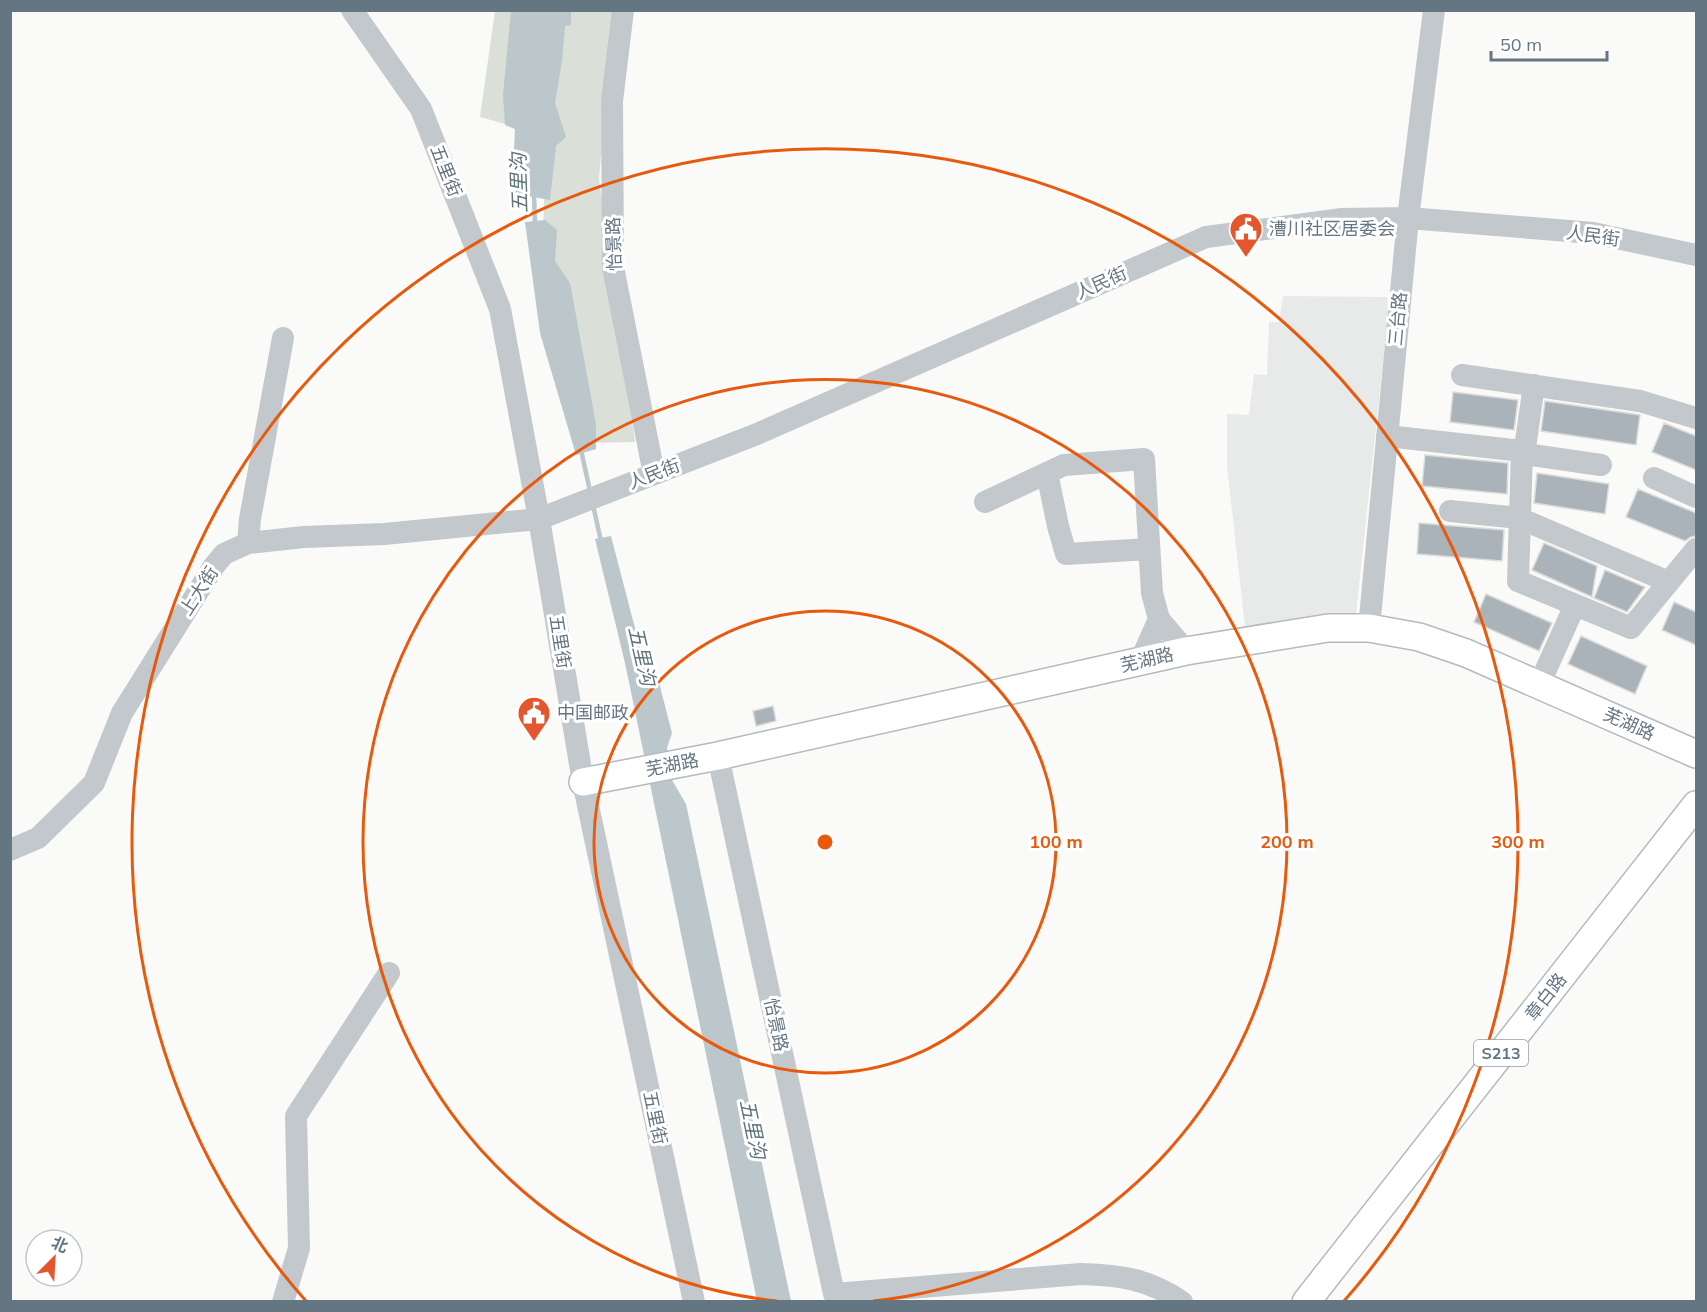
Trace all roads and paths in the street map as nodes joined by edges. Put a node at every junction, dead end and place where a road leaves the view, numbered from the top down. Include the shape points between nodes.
1 (352, 10) edge
2 (623, 10) edge
3 (1434, 10) edge
4 (1408, 218) junction
5 (1696, 255) edge
6 (283, 338) dead end
7 (1462, 375) dead end
8 (1534, 385) junction
9 (1696, 418) edge
10 (1387, 436) junction
11 (1522, 451) junction
12 (1601, 465) dead end
13 (1047, 473) junction
14 (654, 474) junction
15 (1654, 478) dead end
16 (1696, 497) edge
17 (985, 502) dead end
18 (1450, 511) dead end
19 (1519, 518) junction
20 (539, 519) junction
21 (248, 543) junction
22 (1149, 549) junction
23 (1696, 549) edge
24 (1669, 582) junction
25 (1575, 605) junction
26 (1159, 619) junction
27 (1369, 628) junction
28 (1186, 651) junction
29 (1140, 662) junction
30 (1539, 685) junction
31 (1696, 754) edge
32 (718, 756) junction
33 (583, 782) junction
34 (1696, 805) edge
35 (10, 850) edge
36 (389, 973) dead end
37 (283, 1302) edge
38 (694, 1302) edge
39 (1182, 1302) edge
40 (1306, 1302) edge

1 - 20 street, 五里街 via 421,109 500,309
2 - 14 street, 怡景路 via 612,100 613,267
3 - 4 street, 三台路
4 - 5 street, 人民街 via 1593,233
4 - 10 street, 三台路
4 - 14 street, 人民街 via 1342,219 1206,237 757,434
6 - 21 street
7 - 8 street
8 - 9 street via 1640,401
8 - 11 street
10 - 11 street
10 - 27 street, 三台路
11 - 12 street
11 - 19 street
13 - 17 street
13 - 22 street via 1066,554
13 - 22 street via 1064,465 1144,459
14 - 20 street, 人民街
15 - 16 street
18 - 19 street
19 - 24 street
19 - 25 street via 1518,581
20 - 21 street, 上大街
20 - 33 street, 五里街
21 - 35 street, 上大街 via 224,554 214,566 122,713 94,783 38,838
22 - 26 street via 1152,592
23 - 24 street
24 - 25 street via 1630,628
25 - 30 street
26 - 28 street
26 - 29 street
27 - 28 main road, 芜湖路 via 1328,628
27 - 30 main road, 芜湖路 via 1419,637
28 - 29 main road, 芜湖路
29 - 32 main road, 芜湖路
30 - 31 main road, 芜湖路
32 - 33 main road, 芜湖路
32 - 39 street, 怡景路 via 834,1294 1081,1274 1118,1275 1140,1281
33 - 38 street, 五里街
34 - 40 main road, 章白路 / S213
36 - 37 street via 296,1116 299,1248

